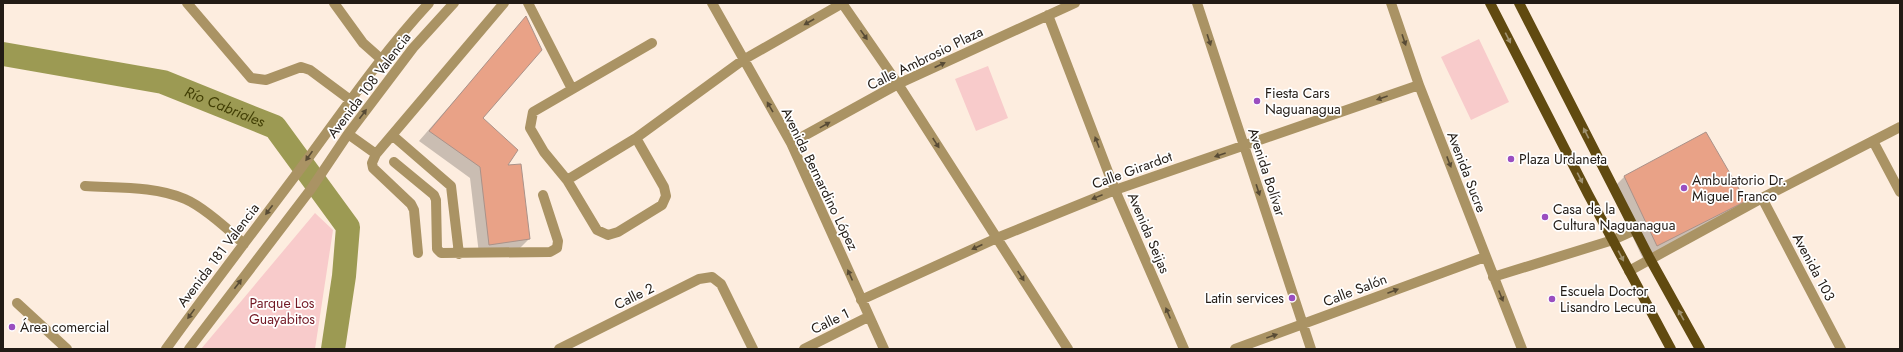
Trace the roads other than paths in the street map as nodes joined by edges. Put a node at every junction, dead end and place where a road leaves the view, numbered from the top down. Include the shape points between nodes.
1 (187, 3) edge
2 (334, 3) edge
3 (429, 3) edge
4 (454, 3) edge
5 (504, 3) edge
6 (528, 3) edge
7 (712, 3) edge
8 (842, 3) edge
9 (1075, 3) edge
10 (1197, 3) edge
11 (1391, 3) edge
12 (1490, 3) edge
13 (1519, 3) edge
14 (1048, 15) junction
15 (652, 42) dead end
16 (381, 59) junction
17 (743, 60) junction
18 (898, 84) junction
19 (1419, 85) junction
20 (572, 88) junction
21 (349, 99) junction
22 (1900, 127) edge
23 (348, 134) junction
24 (392, 135) junction
25 (636, 138) junction
26 (1874, 141) junction
27 (791, 144) junction
28 (1243, 147) junction
29 (376, 154) junction
30 (394, 162) dead end
31 (293, 179) joint
32 (566, 180) junction
33 (85, 186) dead end
34 (1115, 190) junction
35 (1900, 192) edge
36 (543, 195) dead end
37 (1762, 198) junction
38 (1635, 230) junction
39 (997, 238) junction
40 (1613, 240) junction
41 (244, 244) junction
42 (418, 253) dead end
43 (459, 254) junction
44 (1486, 257) junction
45 (1650, 259) junction
46 (1629, 271) junction
47 (1493, 277) junction
48 (861, 300) junction
49 (17, 303) dead end
50 (868, 317) junction
51 (1303, 325) junction
52 (67, 349) edge
53 (166, 349) edge
54 (189, 349) edge
55 (559, 349) edge
56 (753, 349) edge
57 (804, 349) edge
58 (884, 349) edge
59 (1068, 349) edge
60 (1184, 349) edge
61 (1235, 349) edge
62 (1311, 349) edge
63 (1522, 349) edge
64 (1671, 349) edge
65 (1700, 349) edge
66 (1841, 349) edge

1 - 21 street via 251,78 266,80 301,67 310,70
2 - 16 street via 363,43
3 - 16 street, Avenida 108 Valencia
23 -> 4 street, Avenida 108 Valencia via 413,48
5 - 24 street
6 - 20 street
7 - 17 street, Avenida Bernardino López
8 -> 17 street
8 -> 18 street
9 - 14 street, Calle Ambrosio Plaza
10 -> 28 street, Avenida Bolívar
11 -> 19 street, Avenida Sucre
12 -> 40 main road
38 -> 13 main road
18 -> 14 street, Calle Ambrosio Plaza
34 -> 14 street, Avenida Seijas
15 - 20 street
16 - 21 street, Avenida 108 Valencia
17 - 25 street
27 -> 17 street, Avenida Bernardino López
27 -> 18 street, Calle Ambrosio Plaza
18 -> 39 street
19 -> 28 street, Calle Girardot
19 -> 44 street, Avenida Sucre
20 - 32 street via 533,112 530,128 544,152
21 -> 31 street, Avenida 108 Valencia
22 - 26 street
23 - 29 street
54 -> 23 street, Avenida 108 Valencia via 311,189
24 - 29 street
24 - 43 street via 452,186
25 - 32 street
25 - 32 street via 664,187 666,196 662,205 618,232 608,235 597,230
26 - 35 street
26 - 37 street
48 -> 27 street, Avenida Bernardino López
28 -> 34 street, Calle Girardot
28 -> 51 street, Avenida Bolívar
29 - 42 street via 372,163 373,168 411,204 414,210
30 - 43 street via 434,195 437,249 441,254
31 -> 41 street, Avenida 181 Valencia
33 - 41 street via 160,191 186,199 221,223
34 -> 39 street, Calle Girardot
60 -> 34 street, Avenida Seijas
36 - 43 street via 558,241 557,248 550,252
37 - 45 street
37 - 66 street, Avenida 103
38 - 40 street
38 - 45 main road
39 -> 48 street, Calle Girardot
39 -> 59 street
40 -> 46 main road
40 - 47 street
41 -> 53 street, Avenida 181 Valencia
44 - 47 street, Avenida Sucre
51 -> 44 street, Calle Salón
45 - 46 street
65 -> 45 main road
46 - 64 main road
47 -> 63 street, Avenida Sucre
48 - 50 street, Avenida Bernardino López
49 - 52 street
50 - 57 street, Calle 1
50 - 58 street, Avenida Bernardino López
61 -> 51 street, Calle Salón
51 - 62 street, Avenida Bolívar
55 - 56 street, Calle 2 via 699,279 712,277 721,284

